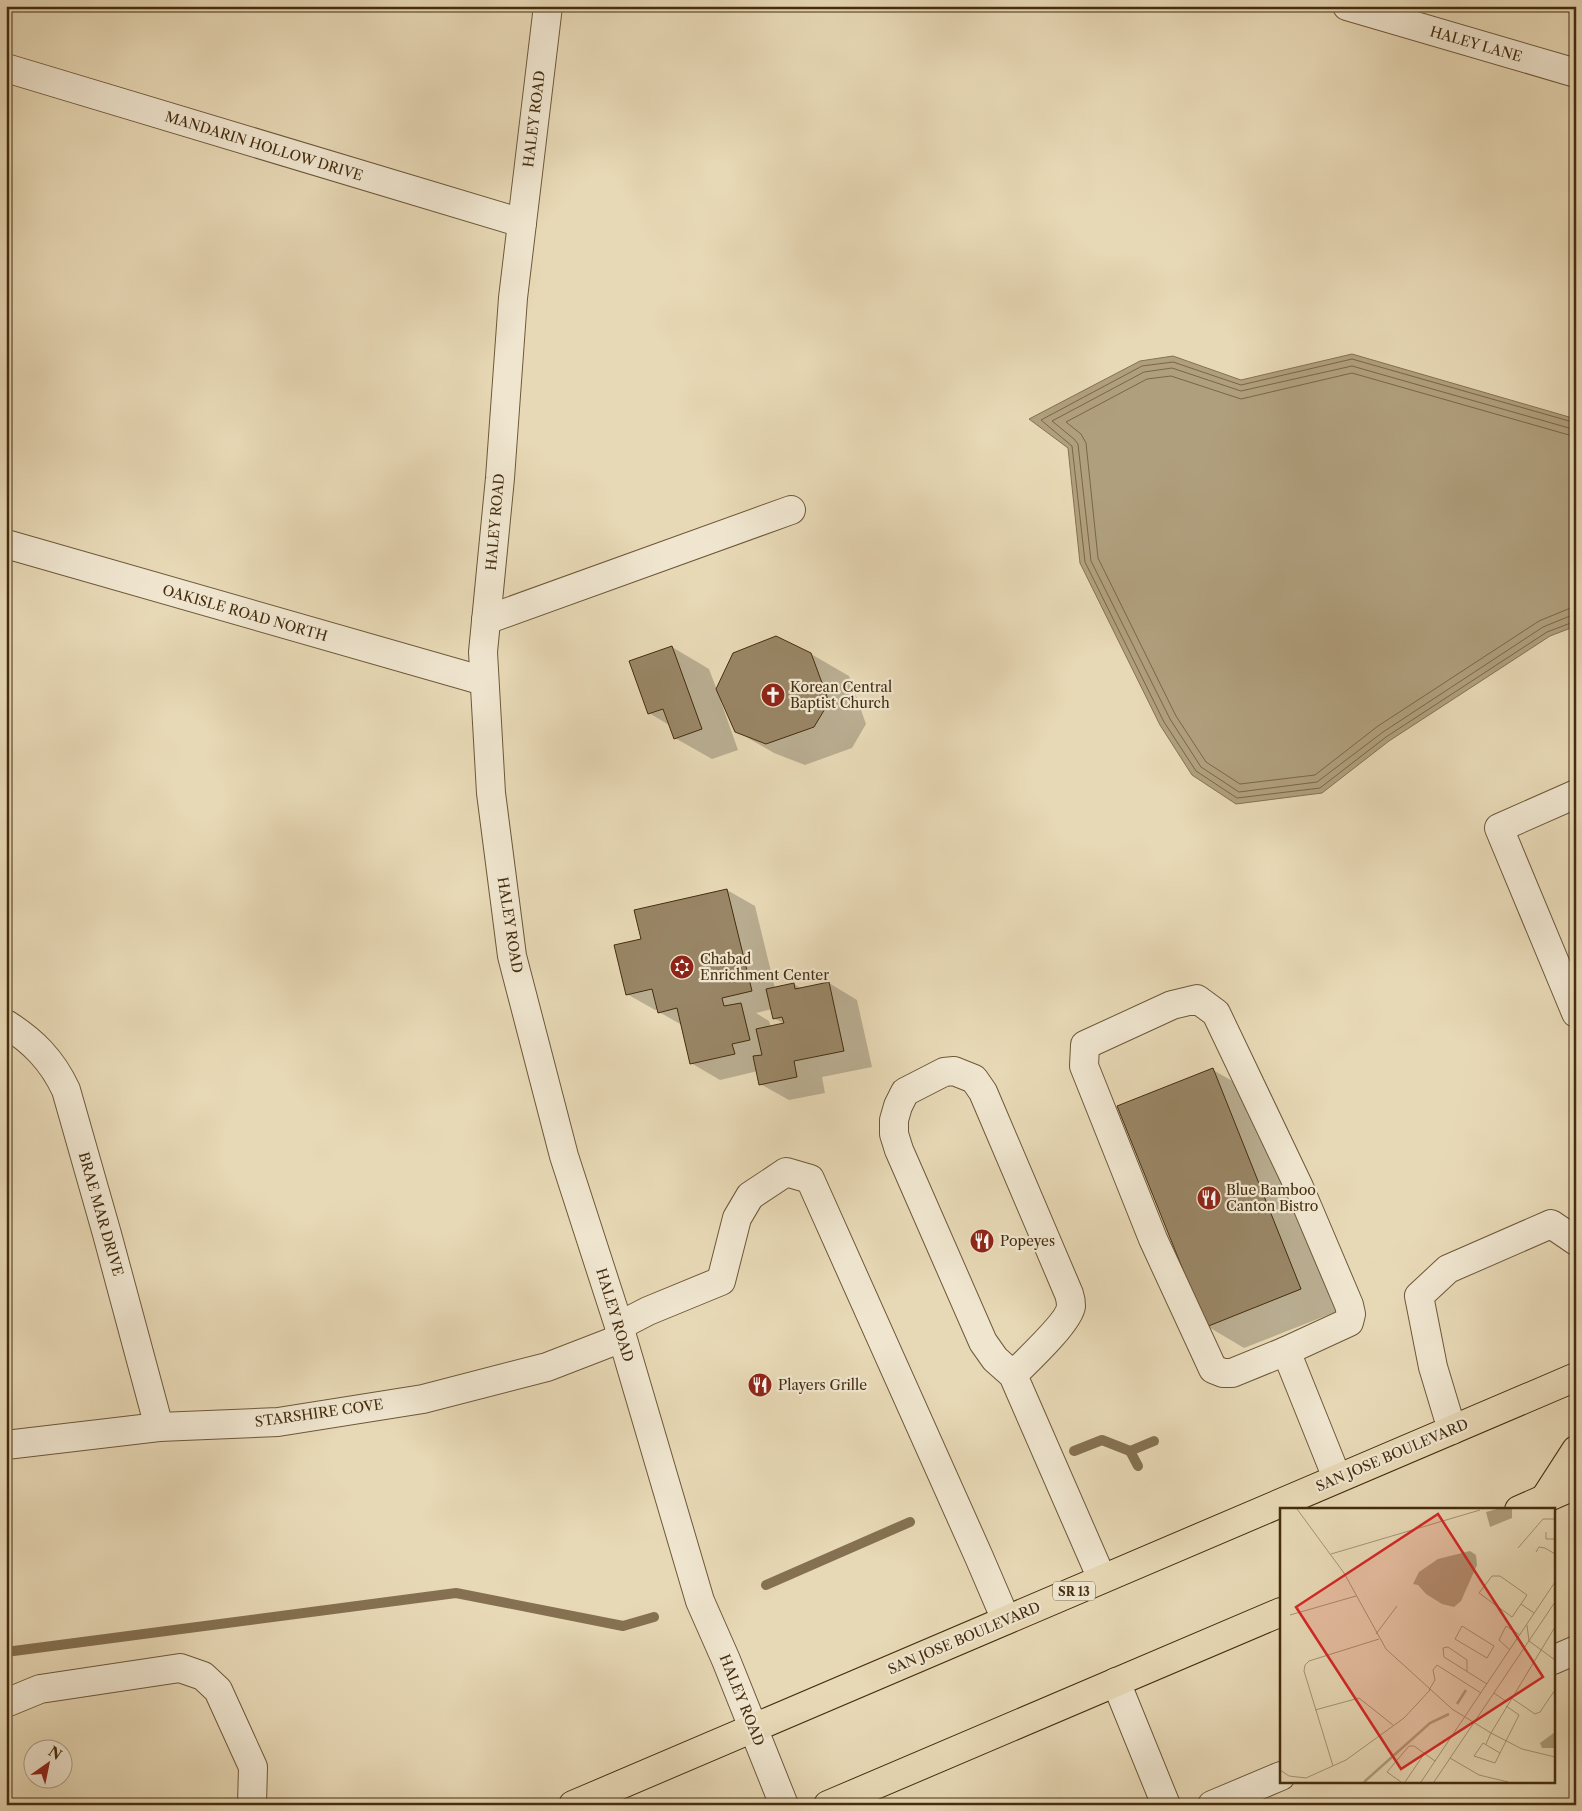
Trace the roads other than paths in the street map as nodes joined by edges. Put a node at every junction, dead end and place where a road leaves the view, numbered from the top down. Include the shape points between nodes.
1 (548, 6) edge
2 (1347, 6) edge
3 (6, 68) edge
4 (1576, 73) edge
5 (522, 223) junction
6 (791, 510) dead end
7 (6, 544) edge
8 (486, 620) junction
9 (484, 681) junction
10 (1576, 794) edge
11 (1576, 1013) edge
12 (6, 1024) edge
13 (1576, 1241) edge
14 (620, 1332) junction
15 (1286, 1351) junction
16 (1013, 1375) junction
17 (1576, 1376) edge
18 (159, 1427) junction
19 (1452, 1430) junction
20 (6, 1445) edge
21 (1576, 1450) edge
22 (1337, 1478) junction
23 (1576, 1485) edge
24 (1545, 1498) junction
25 (1523, 1508) edge
26 (1102, 1579) junction
27 (1280, 1612) edge
28 (1006, 1620) junction
29 (1576, 1650) edge
30 (1554, 1660) edge
31 (1116, 1682) junction
32 (6, 1703) edge
33 (753, 1728) junction
34 (1280, 1776) edge
35 (1217, 1804) edge
36 (252, 1805) edge
37 (573, 1805) edge
38 (784, 1805) edge
39 (828, 1805) edge
40 (1166, 1805) edge

1 - 5 street, HALEY ROAD
2 - 4 street, HALEY LANE
3 - 5 street, MANDARIN HOLLOW DRIVE
5 - 8 street, HALEY ROAD
6 - 8 street
7 - 9 street, OAKISLE ROAD NORTH
8 - 9 street, HALEY ROAD
9 - 14 street, HALEY ROAD via 491,793 512,956 564,1156
10 - 11 street via 1499,828
12 - 18 street, BRAE MAR DRIVE via 28,1037 58,1071 66,1090
13 - 19 street via 1551,1224 1448,1269 1418,1296 1433,1367
14 - 18 street, STARSHIRE COVE via 547,1367 423,1399 278,1422
14 - 28 street, STARSHIRE COVE via 648,1311 720,1281 737,1218 750,1196 786,1172 810,1179
14 - 33 street, HALEY ROAD via 700,1601
15 - 15 street via 1349,1322 1351,1314 1299,1187 1216,1014 1197,999 1172,1005 1084,1045 1084,1066 1153,1239 1213,1370 1232,1373
15 - 22 street
16 - 16 street via 1065,1318 1071,1307 1069,1294 982,1092 974,1079 954,1071 944,1072 905,1092 894,1120 894,1134 983,1342 995,1359
16 - 26 street
17 - 19 main road, SAN JOSE BOULEVARD / SR 13
18 - 20 street, STARSHIRE COVE
19 - 22 main road, SAN JOSE BOULEVARD / SR 13
21 - 24 main road
22 - 26 main road, SAN JOSE BOULEVARD / SR 13
23 - 24 main road
24 - 25 main road
26 - 28 main road, SAN JOSE BOULEVARD / SR 13
27 - 31 main road
28 - 33 main road, SAN JOSE BOULEVARD / SR 13
29 - 30 street
31 - 39 main road
31 - 40 street
32 - 36 street via 40,1689 180,1668 203,1676 218,1690 253,1767
33 - 37 main road, SAN JOSE BOULEVARD / SR 13
33 - 38 street, HALEY ROAD
34 - 35 street

